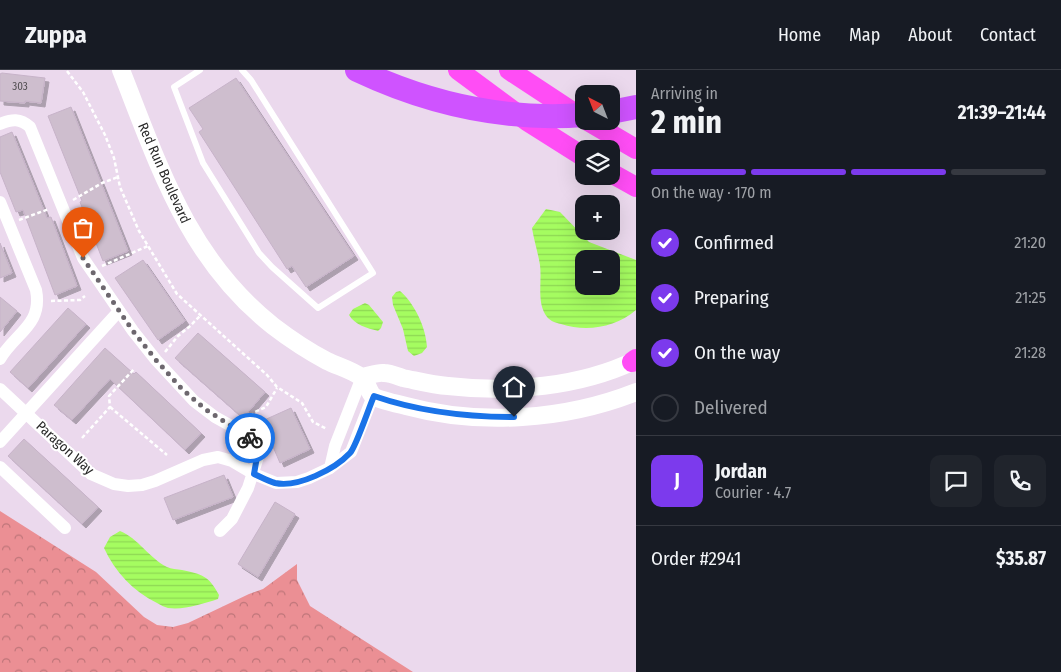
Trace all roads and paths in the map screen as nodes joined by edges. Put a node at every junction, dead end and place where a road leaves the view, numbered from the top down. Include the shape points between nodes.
1 (121, 70) edge
2 (200, 70) edge
3 (242, 70) edge
4 (357, 70) edge
5 (458, 70) edge
6 (509, 70) edge
7 (67, 71) dead end
8 (636, 108) edge
9 (575, 111) edge
10 (620, 111) edge
11 (575, 117) edge
12 (0, 124) edge
13 (604, 130) edge
14 (634, 147) edge
15 (575, 151) edge
16 (118, 177) junction
17 (620, 178) edge
18 (636, 187) edge
19 (0, 202) edge
20 (67, 202) dead end
21 (53, 208) dead end
22 (16, 222) dead end
23 (148, 246) junction
24 (96, 268) dead end
25 (85, 296) dead end
26 (51, 301) dead end
27 (119, 311) junction
28 (200, 316) junction
29 (161, 357) dead end
30 (0, 359) edge
31 (635, 360) edge
32 (135, 368) dead end
33 (362, 377) junction
34 (277, 387) junction
35 (0, 389) edge
36 (636, 392) edge
37 (374, 396) junction
38 (110, 407) junction
39 (26, 414) junction
40 (244, 424) dead end
41 (332, 431) dead end
42 (82, 438) dead end
43 (0, 442) edge
44 (166, 455) dead end
45 (0, 467) edge
46 (330, 468) junction
47 (254, 474) junction
48 (65, 528) dead end
49 (220, 531) dead end

1 - 33 main road, Red Run Boulevard via 173,199 197,242 219,272 244,301 285,336
2 - 3 lane via 174,87 203,163 259,253 318,308 373,273
4 - 11 highway via 428,99 527,116
5 - 15 main road via 527,121
6 - 9 main road
7 - 16 path via 83,92 105,135
8 - 10 highway
12 - 27 street via 14,119 30,127 83,258
13 - 14 main road
16 - 20 path
16 - 23 path via 138,231
17 - 18 main road
19 - 30 street via 38,299 29,325
21 - 22 path
23 - 24 path
23 - 28 path via 179,298
25 - 26 path via 80,300
27 - 39 street, Paragon Way
27 - 47 street via 145,347 194,401 252,439 258,451
28 - 29 path
28 - 34 path via 267,374
31 - 33 main road via 571,380 511,388 450,387 384,372
32 - 38 path via 108,396
33 - 37 main road
33 - 46 street via 334,446
34 - 40 path via 266,407 255,412
34 - 41 path via 302,402 316,424
35 - 39 street, Paragon Way
36 - 37 main road via 587,407 514,417 433,412
37 - 46 street, Paragon Way via 351,452
38 - 42 path
38 - 44 path
39 - 43 street, Paragon Way
39 - 47 street, Paragon Way via 92,474 114,484 142,485 218,457
45 - 48 street
46 - 47 street, Paragon Way via 287,484
47 - 49 street via 238,509

